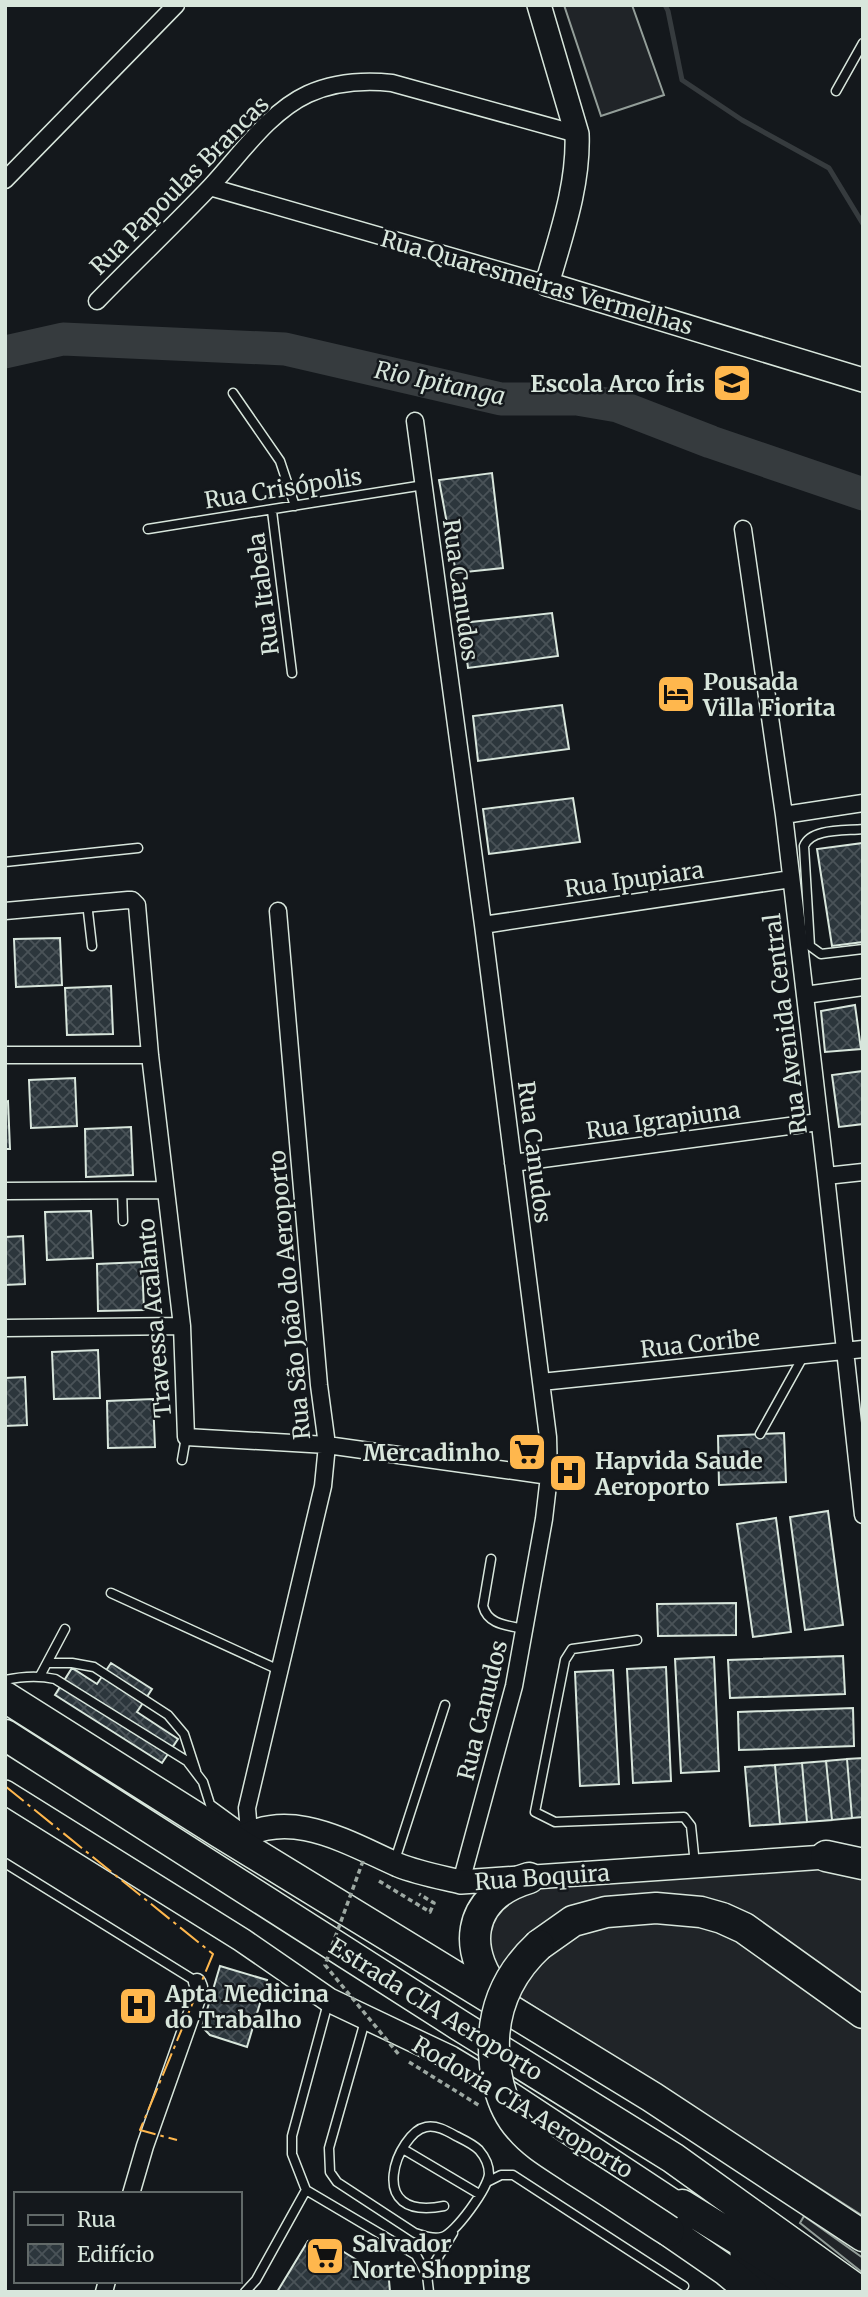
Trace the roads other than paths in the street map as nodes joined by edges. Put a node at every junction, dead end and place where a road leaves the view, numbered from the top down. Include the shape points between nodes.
1 (176, 5) edge
2 (539, 5) edge
3 (863, 43) edge
4 (836, 91) dead end
5 (577, 134) junction
6 (5, 180) edge
7 (210, 187) junction
8 (547, 284) junction
9 (97, 300) dead end
10 (863, 380) edge
11 (233, 393) dead end
12 (415, 421) dead end
13 (424, 485) junction
14 (295, 506) junction
15 (272, 510) junction
16 (148, 529) dead end
17 (743, 529) dead end
18 (292, 673) dead end
19 (863, 803) edge
20 (784, 815) junction
21 (863, 829) edge
22 (138, 848) dead end
23 (5, 862) edge
24 (791, 879) junction
25 (87, 903) junction
26 (5, 911) edge
27 (278, 911) dead end
28 (483, 925) junction
29 (92, 946) dead end
30 (863, 949) edge
31 (863, 987) edge
32 (805, 995) junction
33 (5, 1055) edge
34 (150, 1055) junction
35 (819, 1122) junction
36 (513, 1163) junction
37 (863, 1172) edge
38 (827, 1176) junction
39 (122, 1190) junction
40 (165, 1190) junction
41 (5, 1191) edge
42 (123, 1221) dead end
43 (182, 1326) junction
44 (5, 1328) edge
45 (863, 1349) edge
46 (845, 1351) junction
47 (804, 1355) junction
48 (541, 1382) junction
49 (760, 1434) dead end
50 (186, 1437) junction
51 (327, 1445) junction
52 (182, 1460) dead end
53 (549, 1476) junction
54 (863, 1515) edge
55 (491, 1559) dead end
56 (111, 1593) dead end
57 (65, 1629) dead end
58 (525, 1630) junction
59 (636, 1640) dead end
60 (47, 1663) junction
61 (279, 1670) junction
62 (40, 1676) junction
63 (5, 1680) edge
64 (5, 1697) edge
65 (445, 1705) dead end
66 (5, 1735) edge
67 (197, 1774) junction
68 (5, 1792) edge
69 (229, 1828) junction
70 (863, 1855) edge
71 (826, 1856) junction
72 (5, 1863) edge
73 (394, 1863) junction
74 (863, 1864) edge
75 (696, 1866) junction
76 (529, 1878) junction
77 (461, 1882) junction
78 (197, 1982) joint
79 (329, 2000) junction
80 (863, 2012) edge
81 (518, 2014) junction
82 (366, 2018) junction
83 (403, 2149) junction
84 (488, 2182) junction
85 (306, 2190) junction
86 (132, 2192) edge
87 (480, 2194) junction
88 (444, 2206) dead end
89 (677, 2225) junction
90 (454, 2230) junction
91 (863, 2235) edge
92 (427, 2275) junction
93 (715, 2276) dead end
94 (684, 2286) dead end
95 (246, 2292) edge
96 (429, 2292) edge
97 (752, 2292) edge
98 (782, 2292) edge
99 (824, 2292) edge
100 (860, 2292) edge

1 - 6 street
2 - 5 street
3 - 4 lane
5 - 7 street, Rua Papoulas Brancas via 392,83 347,83 328,86 290,106
5 - 8 street via 570,202
7 - 8 street, Rua Quaresmeiras Vermelhas
7 - 9 street, Rua Papoulas Brancas
8 - 10 street, Rua Quaresmeiras Vermelhas
11 - 14 lane via 280,461
12 - 13 street, Rua Canudos
13 - 14 lane, Rua Crisópolis
13 - 28 street, Rua Canudos
14 - 15 lane, Rua Crisópolis
15 - 16 lane, Rua Crisópolis
15 - 18 lane, Rua Itabela
17 - 20 street, Rua Avenida Central
19 - 20 street
20 - 24 street, Rua Avenida Central
21 - 30 lane via 815,835 804,846 810,946 821,954
22 - 23 lane
24 - 28 street, Rua Ipupiara
24 - 32 street, Rua Avenida Central
25 - 26 street, Travessa Acalanto
25 - 29 lane
25 - 34 street, Travessa Acalanto via 132,900 136,905
27 - 51 street, Rua São João do Aeroporto
28 - 36 street, Rua Canudos
31 - 32 street
32 - 35 street, Rua Avenida Central
33 - 34 street
34 - 40 street, Travessa Acalanto
35 - 36 street, Rua Igrapiuna
35 - 38 street, Rua Avenida Central
36 - 48 street, Rua Canudos
37 - 38 street
38 - 46 street, Rua Avenida Central
39 - 40 street
39 - 41 street
39 - 42 lane
40 - 43 street, Travessa Acalanto
43 - 44 street
43 - 50 street, Travessa Acalanto
45 - 46 street, Rua Coribe
46 - 47 street, Rua Coribe
46 - 54 street, Rua Avenida Central
47 - 48 street, Rua Coribe
47 - 49 lane
48 - 53 street, Rua Canudos
50 - 51 street, Travessa Acalanto
50 - 52 lane
51 - 53 street, Travessa Acalanto
51 - 61 street, Rua São João do Aeroporto via 323,1486
53 - 58 street, Rua Canudos
55 - 58 lane via 484,1611 492,1621
56 - 61 lane
57 - 60 lane
58 - 77 street, Rua Canudos
59 - 75 lane via 572,1649 565,1660 535,1812 555,1822 684,1817 691,1826
60 - 62 lane
60 - 67 lane via 94,1667 168,1715 184,1734
61 - 69 street, Rua São João do Aeroporto via 247,1808
62 - 63 lane
62 - 67 lane via 55,1679 187,1761
64 - 69 highway, Estrada CIA Aeroporto
65 - 73 lane
66 - 100 highway, Estrada CIA Aeroporto via 184,1855 673,2158
67 - 69 lane
68 - 79 street, Rodovia CIA Aeroporto
69 - 73 street, Rua Boquira via 302,1829 348,1841
69 - 81 highway, Estrada CIA Aeroporto
70 - 71 street, Rua Boquira
71 - 74 highway
71 - 75 street, Rua Boquira
72 - 78 lane
73 - 77 street, Rua Boquira
75 - 76 street, Rua Boquira
76 - 77 street, Rua Boquira
76 - 81 highway via 494,1894 482,1912 475,1936 485,1976
78 - 86 street via 198,1996
79 - 82 street, Rodovia CIA Aeroporto
79 - 85 lane via 292,2136 292,2154
80 - 89 highway, bridge via 744,1928 701,1912 656,1908 606,1912 573,1921 527,1956 508,1983 495,2022 494,2059 509,2112 538,2146
81 - 91 highway, Estrada CIA Aeroporto
82 - 89 street, Rodovia CIA Aeroporto via 463,2065
82 - 90 lane via 329,2148 330,2172 337,2182 415,2233 442,2237
83 - 84 lane via 417,2130 440,2128 476,2147 485,2158
83 - 87 lane
83 - 88 lane via 395,2167 395,2193 415,2208
84 - 87 lane
84 - 94 lane via 500,2175 513,2175
85 - 92 lane via 416,2255
85 - 95 lane
87 - 90 lane
89 - 93 lane
89 - 97 highway
89 - 98 street, Rodovia CIA Aeroporto via 748,2258
89 - 99 highway
90 - 92 lane
92 - 96 lane

